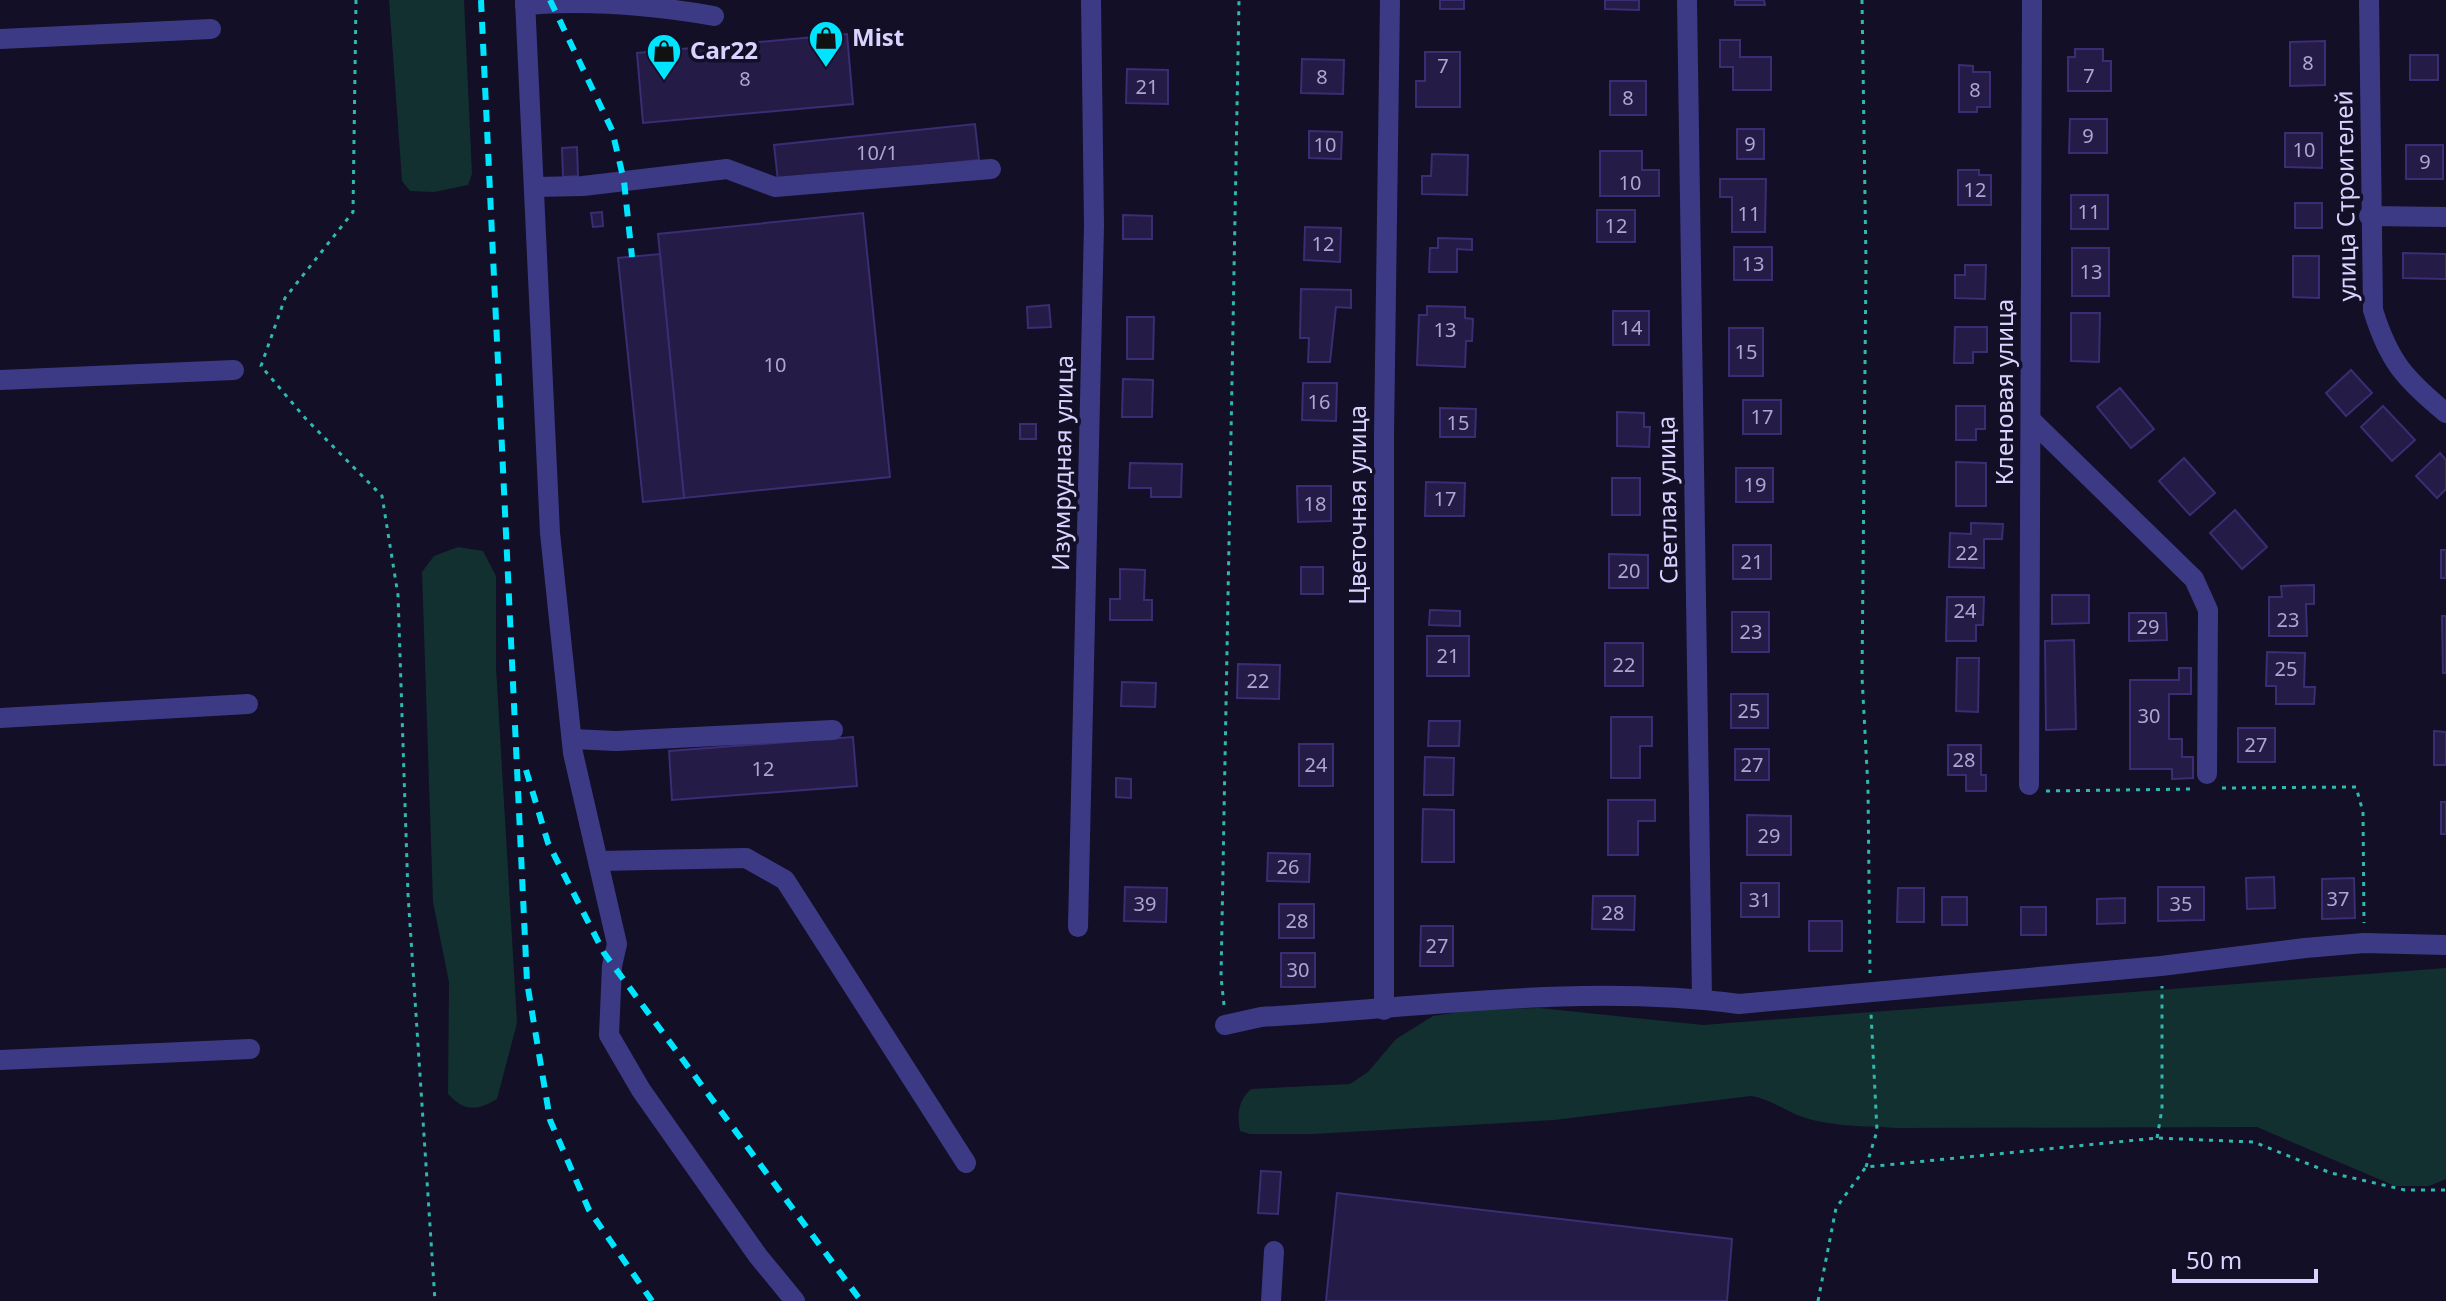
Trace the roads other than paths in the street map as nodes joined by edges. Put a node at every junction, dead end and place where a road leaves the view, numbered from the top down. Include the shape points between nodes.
1 (1091, 0) edge
2 (1390, 0) edge
3 (1687, 0) edge
4 (2032, 0) edge
5 (2369, 0) edge
6 (525, 3) edge
7 (714, 16) dead end
8 (211, 29) dead end
9 (0, 39) edge
10 (991, 169) dead end
11 (535, 187) junction
12 (2369, 216) junction
13 (2446, 217) edge
14 (234, 370) dead end
15 (0, 380) edge
16 (2446, 413) edge
17 (2031, 420) junction
18 (248, 704) dead end
19 (0, 718) edge
20 (833, 730) dead end
21 (572, 739) junction
22 (2209, 784) road end
23 (2029, 785) road end
24 (600, 861) junction
25 (1078, 927) dead end
26 (2446, 945) edge
27 (1702, 999) junction
28 (1384, 1010) junction
29 (1225, 1025) road end
30 (250, 1049) dead end
31 (0, 1060) edge
32 (966, 1163) dead end
33 (1274, 1251) dead end
34 (795, 1301) edge
35 (1271, 1301) edge

1 - 25 street, Изумрудная улица via 1094,225
2 - 28 street, Цветочная улица
3 - 27 street, Светлая улица
4 - 17 street, Кленовая улица
5 - 12 street, улица Строителей
6 - 7 street via 660,7
6 - 11 street
8 - 9 street
10 - 11 street via 775,187 727,169
11 - 21 street via 550,533
12 - 13 street
12 - 16 street, улица Строителей via 2373,310 2386,351 2415,387
14 - 15 street
17 - 22 street via 2194,579 2208,610
17 - 23 street, Кленовая улица
18 - 19 street
20 - 21 street
21 - 24 street
24 - 32 street via 746,858 785,880
24 - 34 street via 617,944 609,1035 641,1090
26 - 27 street via 2364,943 1871,993 1739,1004
27 - 28 street via 1532,997
28 - 29 street via 1261,1017
30 - 31 street
33 - 35 street

